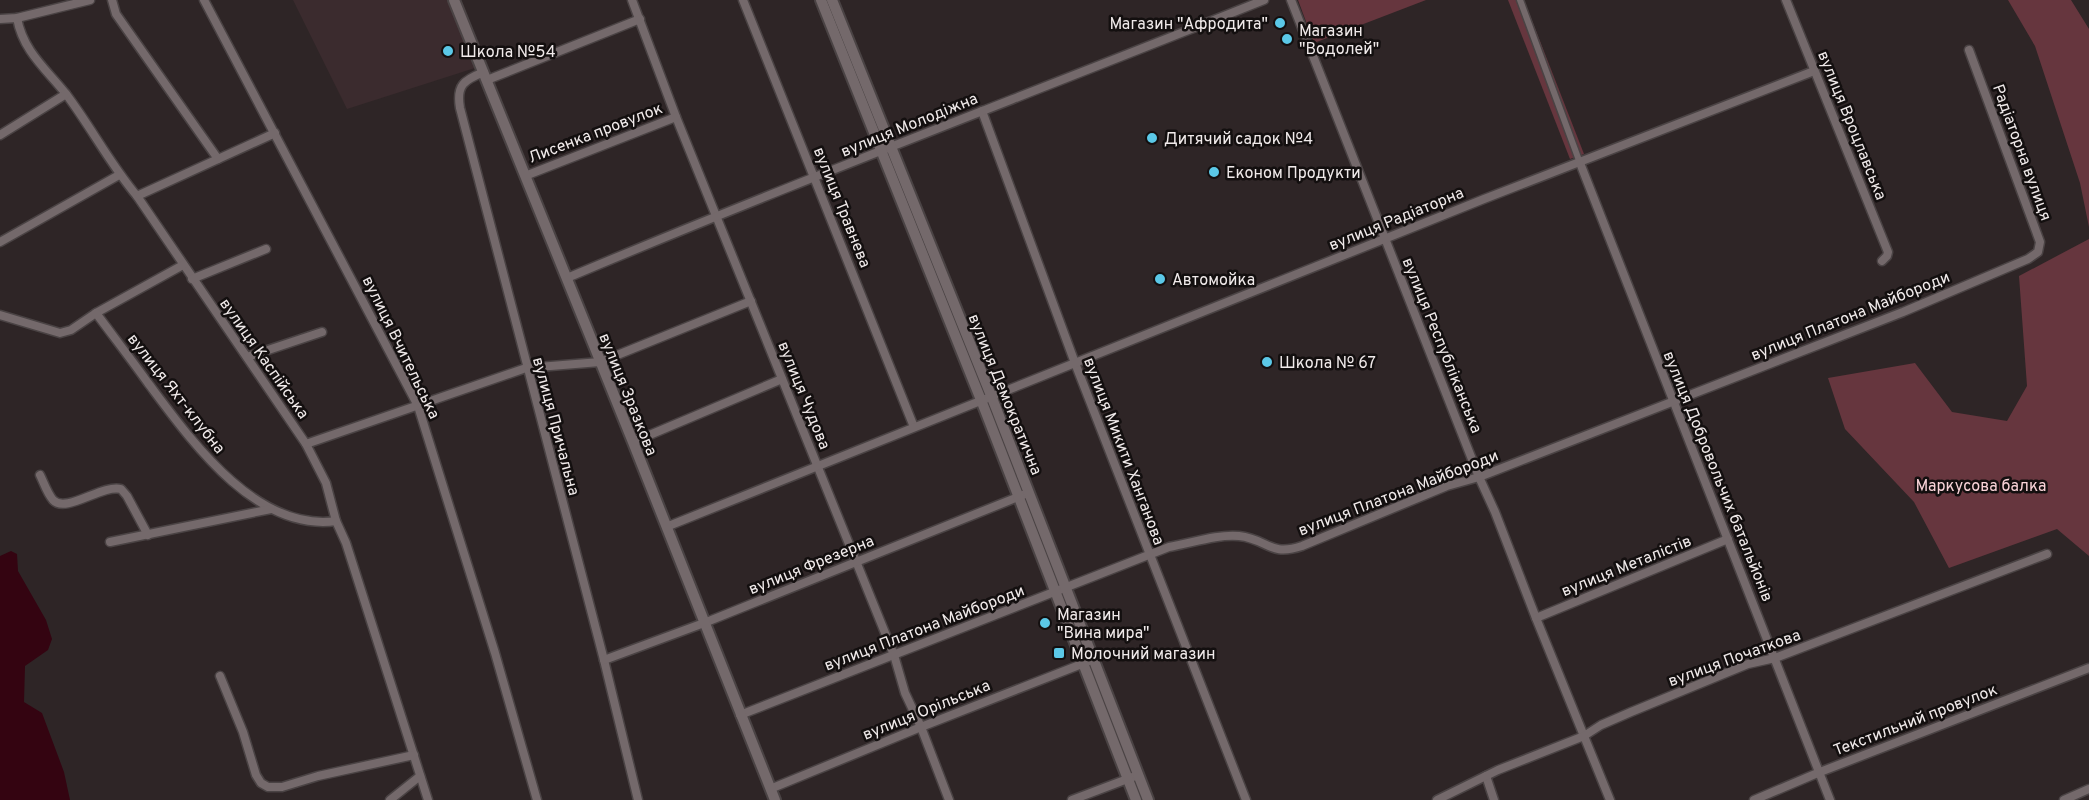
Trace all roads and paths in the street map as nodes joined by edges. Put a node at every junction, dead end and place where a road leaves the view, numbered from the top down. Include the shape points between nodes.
1 (90, 0) edge
2 (112, 0) edge
3 (204, 0) edge
4 (454, 0) edge
5 (632, 0) edge
6 (743, 0) edge
7 (820, 0) edge
8 (832, 0) edge
9 (1264, 0) edge
10 (1291, 0) edge
11 (1520, 0) edge
12 (1786, 0) edge
13 (61, 3) edge
14 (17, 18) junction
15 (0, 19) edge
16 (640, 19) junction
17 (1970, 50) dead end
18 (1814, 71) junction
19 (485, 76) junction
20 (66, 94) junction
21 (982, 111) junction
22 (676, 117) junction
23 (275, 133) junction
24 (0, 135) edge
25 (886, 149) junction
26 (218, 159) junction
27 (1580, 163) junction
28 (119, 175) junction
29 (525, 176) junction
30 (816, 178) junction
31 (137, 196) junction
32 (717, 215) junction
33 (1385, 240) junction
34 (0, 242) edge
35 (266, 249) dead end
36 (2028, 259) joint
37 (1882, 261) dead end
38 (183, 265) junction
39 (567, 278) junction
40 (192, 279) junction
41 (751, 301) junction
42 (96, 313) junction
43 (0, 315) edge
44 (322, 332) dead end
45 (246, 357) junction
46 (600, 362) junction
47 (1075, 363) junction
48 (526, 368) junction
49 (782, 379) junction
50 (986, 398) junction
51 (1672, 400) junction
52 (418, 406) junction
53 (914, 427) junction
54 (633, 442) junction
55 (306, 444) junction
56 (818, 467) junction
57 (39, 475) dead end
58 (1479, 477) junction
59 (1024, 495) junction
60 (271, 509) junction
61 (336, 522) junction
62 (666, 527) junction
63 (148, 535) junction
64 (1728, 539) junction
65 (110, 542) dead end
66 (2047, 554) dead end
67 (1149, 555) junction
68 (856, 562) junction
69 (1060, 590) junction
70 (1536, 618) junction
71 (704, 623) junction
72 (894, 655) junction
73 (1775, 658) junction
74 (604, 660) junction
75 (1088, 662) junction
76 (2089, 668) edge
77 (220, 676) dead end
78 (740, 716) junction
79 (921, 727) junction
80 (1584, 736) junction
81 (414, 754) junction
82 (1820, 772) junction
83 (420, 776) junction
84 (1486, 776) junction
85 (1133, 777) junction
86 (770, 789) junction
87 (2089, 789) edge
88 (2076, 797) edge
89 (390, 800) edge
90 (428, 800) edge
91 (537, 800) edge
92 (638, 800) edge
93 (774, 800) edge
94 (950, 800) edge
95 (1072, 800) edge
96 (1136, 800) edge
97 (1148, 800) edge
98 (1246, 800) edge
99 (1437, 800) edge
100 (1494, 800) edge
101 (1610, 800) edge
102 (1754, 800) edge
103 (1830, 800) edge
104 (2064, 800) edge

1 - 13 street
2 - 26 street via 116,14
3 - 23 street, вулиця Вчительська
4 - 19 street, вулиця Зразкова
5 - 16 street, вулиця Чудова
6 - 30 street, вулиця Травнева
7 - 25 street, вулиця Демократична
8 - 25 street, вулиця Демократична
9 - 21 street, вулиця Молодіжна
10 - 33 street, вулиця Республіканська
11 - 27 street
12 - 18 street, вулиця Вроцлавська
13 - 14 street
14 - 15 street
14 - 20 street, вулиця Каспійська via 19,30 38,63
16 - 19 street, вулиця Причальна
16 - 22 street, вулиця Чудова
17 - 36 street, Радіаторна вулиця via 2040,242 2038,252
18 - 27 street, вулиця Радіаторна
18 - 37 street, вулиця Вроцлавська via 1888,252
19 - 29 street, вулиця Зразкова
19 - 48 street, вулиця Причальна via 466,80 458,99
20 - 24 street
20 - 28 street, вулиця Каспійська
21 - 25 street, вулиця Молодіжна
21 - 47 street, вулиця Микити Ханганова
22 - 29 street, Лисенка провулок
22 - 32 street, вулиця Чудова
23 - 26 street
23 - 52 street, вулиця Вчительська
25 - 30 street, вулиця Молодіжна
25 - 50 street, вулиця Демократична
26 - 31 street
27 - 33 street, вулиця Радіаторна
27 - 51 street, вулиця Добровольчих батальйонів
28 - 31 street, вулиця Каспійська
28 - 34 street
29 - 39 street, вулиця Зразкова
30 - 32 street, вулиця Молодіжна
30 - 53 street, вулиця Травнева
31 - 38 street, вулиця Каспійська
32 - 39 street, вулиця Молодіжна
32 - 41 street, вулиця Чудова
33 - 47 street, вулиця Радіаторна
33 - 58 street, вулиця Республіканська
35 - 40 street
36 - 51 street, вулиця Платона Майбороди via 1903,312
38 - 40 street, вулиця Каспійська
38 - 42 street
39 - 46 street, вулиця Зразкова
40 - 45 street, вулиця Каспійська
41 - 46 street
41 - 49 street, вулиця Чудова
42 - 43 street via 60,333
42 - 60 street, вулиця Яхт-клубна via 217,468
44 - 45 street
45 - 55 street, вулиця Каспійська
46 - 48 street
46 - 54 street, вулиця Зразкова
47 - 50 street, вулиця Радіаторна
47 - 67 street, вулиця Микити Ханганова
48 - 52 street
48 - 74 street, вулиця Причальна
49 - 54 street
49 - 56 street, вулиця Чудова
50 - 53 street, вулиця Радіаторна
50 - 59 street, вулиця Демократична
51 - 58 street, вулиця Платона Майбороди
51 - 64 street, вулиця Добровольчих батальйонів
52 - 55 street
52 - 91 street, вулиця Вчительська
53 - 56 street, вулиця Радіаторна
54 - 62 street, вулиця Зразкова
55 - 61 street, вулиця Каспійська via 326,483
56 - 62 street, вулиця Радіаторна
56 - 68 street, вулиця Чудова
57 - 63 street via 51,497 60,504 104,489 121,489
58 - 67 street, вулиця Платона Майбороди via 1288,551 1231,536 1169,547
58 - 70 street, вулиця Республіканська
59 - 68 street, вулиця Фрезерна
59 - 69 street, вулиця Демократична
60 - 61 street, вулиця Яхт-клубна via 308,521
60 - 63 street
61 - 81 street, вулиця Каспійська
62 - 71 street, вулиця Зразкова
63 - 65 street
64 - 70 street, вулиця Металістів
64 - 73 street, вулиця Добровольчих батальйонів
66 - 73 street, вулиця Початкова
67 - 69 street, вулиця Платона Майбороди
67 - 98 street, вулиця Микити Ханганова
68 - 71 street, вулиця Фрезерна
68 - 72 street, вулиця Чудова
69 - 72 street, вулиця Платона Майбороди
69 - 75 street, вулиця Демократична
70 - 80 street, вулиця Республіканська
71 - 74 street, вулиця Фрезерна
71 - 78 street, вулиця Зразкова
72 - 78 street, вулиця Платона Майбороди
72 - 79 street, вулиця Чудова
73 - 80 street, вулиця Початкова via 1748,664 1601,725
73 - 82 street, вулиця Добровольчих батальйонів
74 - 92 street, вулиця Причальна
75 - 79 street, вулиця Орільська
75 - 85 street, вулиця Демократична
76 - 82 street, Текстильний провулок
77 - 81 street via 256,776 268,787 282,787
78 - 86 street, вулиця Зразкова
79 - 86 street, вулиця Орільська
79 - 94 street, вулиця Чудова
80 - 84 street, вулиця Початкова
80 - 101 street, вулиця Республіканська
81 - 83 street, вулиця Каспійська
82 - 102 street, Текстильний провулок
82 - 103 street, вулиця Добровольчих батальйонів
83 - 89 street
83 - 90 street, вулиця Каспійська
84 - 99 street, вулиця Початкова
84 - 100 street
85 - 95 street
85 - 96 street, вулиця Демократична
85 - 97 street, вулиця Демократична
86 - 93 street, вулиця Зразкова
87 - 88 street
88 - 104 street

